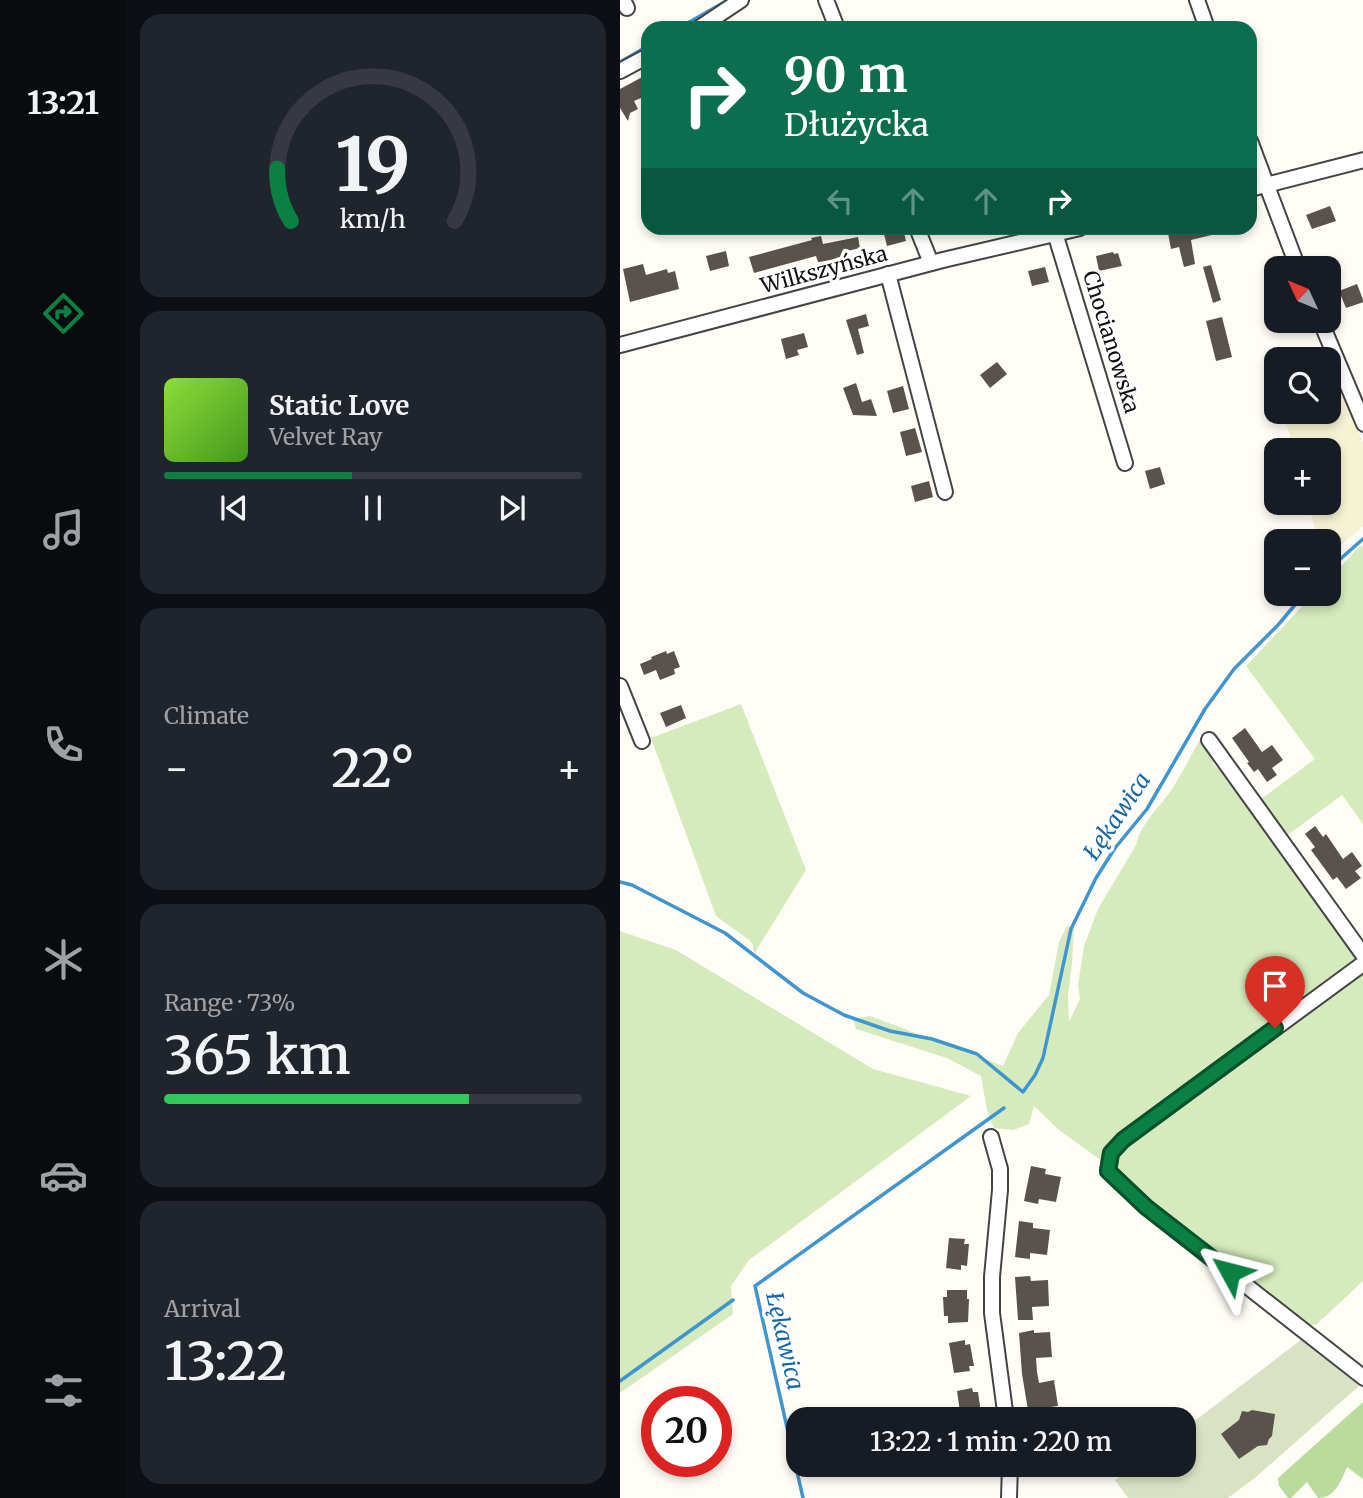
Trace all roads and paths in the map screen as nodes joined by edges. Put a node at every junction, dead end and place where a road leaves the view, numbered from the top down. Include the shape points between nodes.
1 (741, 0) edge
2 (826, 0) edge
3 (1197, 0) edge
4 (710, 21) edge
5 (834, 21) edge
6 (1204, 21) edge
7 (641, 60) edge
8 (620, 71) edge
9 (1257, 160) edge
10 (1364, 160) edge
11 (1267, 186) junction
12 (1257, 188) edge
13 (920, 235) edge
14 (1047, 235) edge
15 (1056, 235) edge
16 (1293, 256) edge
17 (931, 263) junction
18 (888, 274) junction
19 (1326, 333) edge
20 (620, 345) edge
21 (1364, 424) edge
22 (1125, 463) dead end
23 (945, 492) dead end
24 (620, 686) edge
25 (1209, 740) dead end
26 (642, 741) dead end
27 (1364, 956) edge
28 (1364, 963) edge
29 (991, 1137) dead end
30 (1364, 1378) edge
31 (1004, 1407) edge
32 (1010, 1477) edge
33 (1009, 1498) edge

1 - 4 street
2 - 5 street
3 - 6 street
7 - 8 street
9 - 11 street
10 - 11 street
11 - 12 street
11 - 16 street
13 - 17 street
14 - 17 street, Wilkszyńska
15 - 22 street, Chocianowska
17 - 18 street, Wilkszyńska
18 - 20 street, Wilkszyńska
18 - 23 street
19 - 21 street
24 - 26 street
25 - 27 street
28 - 30 street via 1123,1140 1111,1153 1108,1171 1146,1207
29 - 31 street via 1000,1169 992,1313
32 - 33 street

